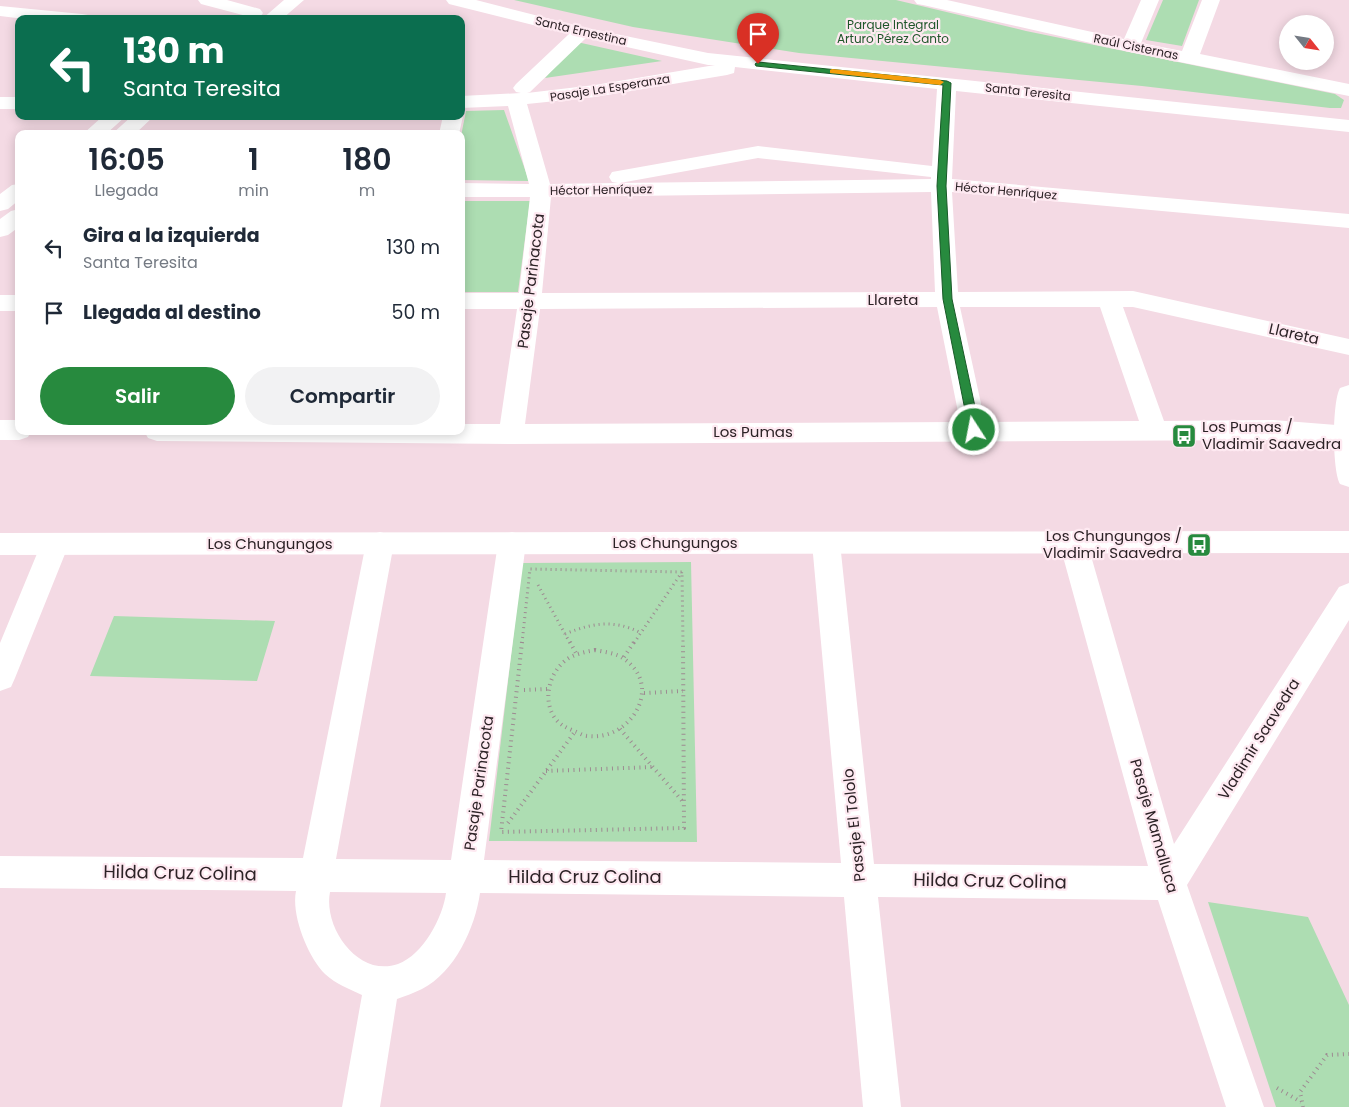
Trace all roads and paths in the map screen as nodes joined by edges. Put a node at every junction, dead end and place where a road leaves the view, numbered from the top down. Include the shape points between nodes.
1 (8, 0) edge
2 (208, 0) edge
3 (271, 0) edge
4 (295, 0) edge
5 (455, 0) edge
6 (923, 0) edge
7 (1150, 0) edge
8 (1211, 0) edge
9 (0, 6) edge
10 (977, 6) edge
11 (0, 12) edge
12 (35, 15) edge
13 (251, 15) edge
14 (259, 15) edge
15 (261, 15) edge
16 (582, 32) junction
17 (1130, 46) junction
18 (1189, 58) junction
19 (708, 59) junction
20 (758, 64) junction
21 (947, 83) junction
22 (465, 89) edge
23 (0, 90) edge
24 (15, 90) edge
25 (1349, 90) edge
26 (519, 94) junction
27 (465, 101) edge
28 (0, 103) edge
29 (15, 103) edge
30 (111, 120) edge
31 (139, 120) edge
32 (1349, 126) edge
33 (98, 130) edge
34 (127, 130) edge
35 (942, 179) junction
36 (465, 190) edge
37 (542, 191) junction
38 (15, 219) edge
39 (1349, 221) edge
40 (0, 230) edge
41 (947, 299) junction
42 (1109, 299) junction
43 (465, 301) edge
44 (530, 301) junction
45 (0, 303) edge
46 (15, 303) edge
47 (1349, 347) edge
48 (1349, 394) edge
49 (0, 430) edge
50 (15, 430) edge
51 (974, 430) junction
52 (1155, 430) junction
53 (465, 433) edge
54 (511, 434) junction
55 (1348, 436) edge
56 (1349, 477) edge
57 (1073, 542) junction
58 (1349, 542) edge
59 (380, 543) junction
60 (512, 543) junction
61 (826, 543) junction
62 (0, 544) edge
63 (55, 544) junction
64 (530, 569) junction
65 (682, 572) junction
66 (1349, 595) edge
67 (641, 633) junction
68 (565, 634) junction
69 (577, 655) junction
70 (624, 657) junction
71 (0, 678) edge
72 (549, 689) junction
73 (517, 691) junction
74 (683, 691) junction
75 (644, 693) junction
76 (620, 730) junction
77 (574, 733) junction
78 (653, 767) junction
79 (546, 771) junction
80 (684, 803) junction
81 (502, 832) junction
82 (0, 872) edge
83 (315, 875) junction
84 (466, 876) junction
85 (859, 880) junction
86 (1169, 883) junction
87 (382, 984) junction
88 (1349, 1054) edge
89 (1277, 1088) dead end
90 (1302, 1105) edge
91 (361, 1107) edge
92 (882, 1107) edge
93 (1245, 1107) edge

1 - 9 street
2 - 13 street
3 - 14 street
4 - 15 street
5 - 16 street, Santa Ernestina
6 - 10 street, Raúl Cisternas
7 - 17 street
8 - 18 street
10 - 17 street, Raúl Cisternas
11 - 12 street
16 - 19 street, Santa Ernestina
16 - 26 street
17 - 18 street, Raúl Cisternas
18 - 25 street, Raúl Cisternas
19 - 20 street, Santa Teresita
19 - 26 street, Pasaje La Esperanza
20 - 21 street, Santa Teresita
20 - 26 street, Pasaje La Esperanza via 587,92
21 - 32 street, Santa Teresita
21 - 35 street
22 - 26 street, Pasaje La Esperanza
23 - 24 street
26 - 27 street, Pasaje La Esperanza
26 - 37 street, Pasaje Parinacota
28 - 29 street
30 - 33 street
31 - 34 street
35 - 37 street, Héctor Henríquez
35 - 37 street, Héctor Henríquez via 758,152
35 - 39 street, Héctor Henríquez
35 - 41 street
36 - 37 street, Héctor Henríquez
37 - 44 street, Pasaje Parinacota
38 - 40 street
41 - 42 street, Llareta
41 - 44 street, Llareta
41 - 51 street
42 - 47 street, Llareta via 1149,301
42 - 52 street
43 - 44 street, Llareta
44 - 54 street, Pasaje Parinacota
45 - 46 street
48 - 55 street
49 - 50 street
51 - 52 street, Los Pumas
51 - 54 street, Los Pumas
52 - 55 street, Los Pumas via 1273,430
53 - 54 street, Los Pumas
55 - 56 street
57 - 58 street, Los Chungungos
57 - 61 street, Los Chungungos
57 - 86 street, Pasaje Mamalluca
59 - 60 street, Los Chungungos
59 - 63 street, Los Chungungos
59 - 83 street
60 - 61 street, Los Chungungos
60 - 84 street, Pasaje Parinacota
61 - 85 street, Pasaje El Tololo
62 - 63 street, Los Chungungos
63 - 71 street
64 - 65 path
64 - 68 path
64 - 73 path
65 - 67 path
65 - 74 path
66 - 86 street, Vladimir Saavedra
67 - 68 path via 624,626 588,625
67 - 70 path
68 - 69 path
69 - 70 path via 595,650
69 - 72 path via 566,660 555,672
70 - 75 path via 642,679
72 - 73 path
72 - 77 path via 552,713 560,725
73 - 81 path
74 - 75 path
74 - 80 path
75 - 76 path via 641,707 633,720
76 - 77 path via 605,736 589,737
76 - 78 path
77 - 79 path
78 - 79 path
78 - 80 path
79 - 81 path
80 - 81 path via 684,828
82 - 83 street, Hilda Cruz Colina
83 - 84 street, Hilda Cruz Colina
83 - 87 street via 314,917 326,951 348,970
84 - 85 street, Hilda Cruz Colina
84 - 87 street, Pasaje Parinacota via 455,927 444,945 430,962 413,974
85 - 86 street, Hilda Cruz Colina
85 - 92 street, Pasaje El Tololo
86 - 93 street, Pasaje Mamalluca
87 - 91 street
88 - 90 path via 1326,1055 1300,1092
89 - 90 path

